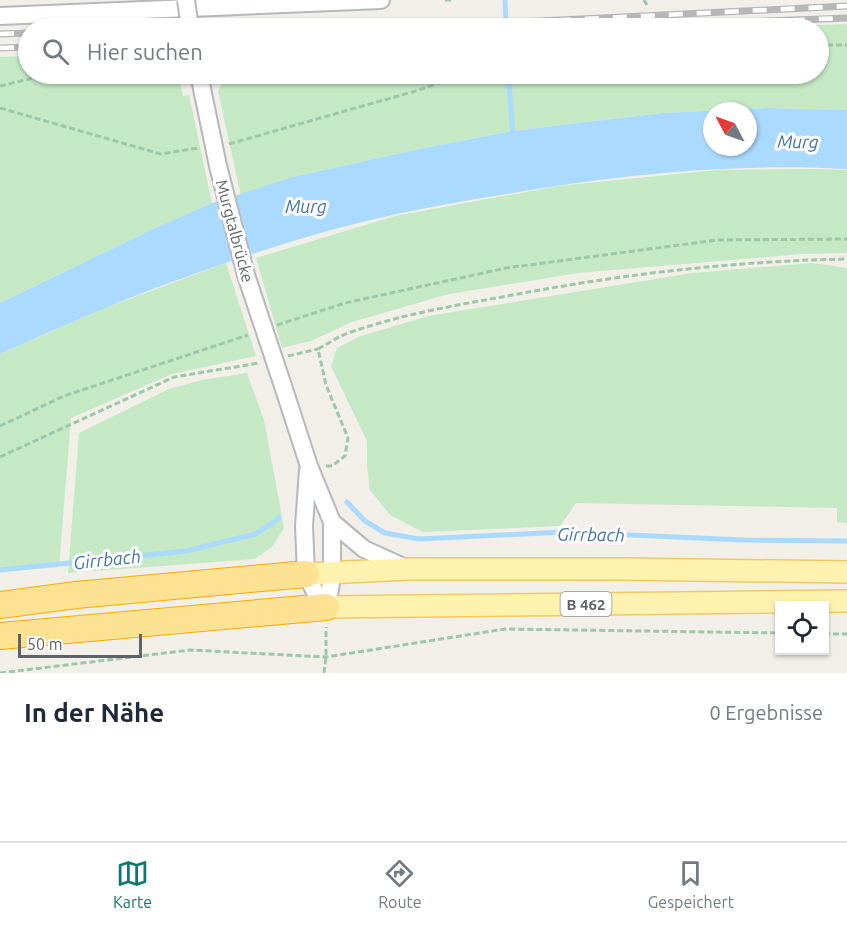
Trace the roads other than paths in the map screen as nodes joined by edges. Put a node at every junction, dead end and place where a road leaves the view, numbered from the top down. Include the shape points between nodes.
1 (186, 0) edge
2 (381, 0) edge
3 (0, 16) edge
4 (189, 18) edge
5 (201, 84) edge
6 (309, 466) junction
7 (332, 522) junction
8 (409, 569) junction
9 (847, 572) edge
10 (332, 573) junction
11 (306, 574) junction
12 (847, 601) edge
13 (0, 605) edge
14 (326, 607) junction
15 (0, 636) edge

1 - 4 street, bridge
2 - 3 street
5 - 6 street, Murgtalbrücke, bridge via 246,275
6 - 7 street, Murgtalbrücke
6 - 11 street via 304,526
7 - 8 street via 364,549
7 - 10 street
8 - 9 main road, B 462
8 - 10 main road, B 462
10 - 11 main road, B 462
10 - 14 street
11 - 13 highway, B 462
11 - 14 street
12 - 14 main road, B 462
14 - 15 highway, B 462

